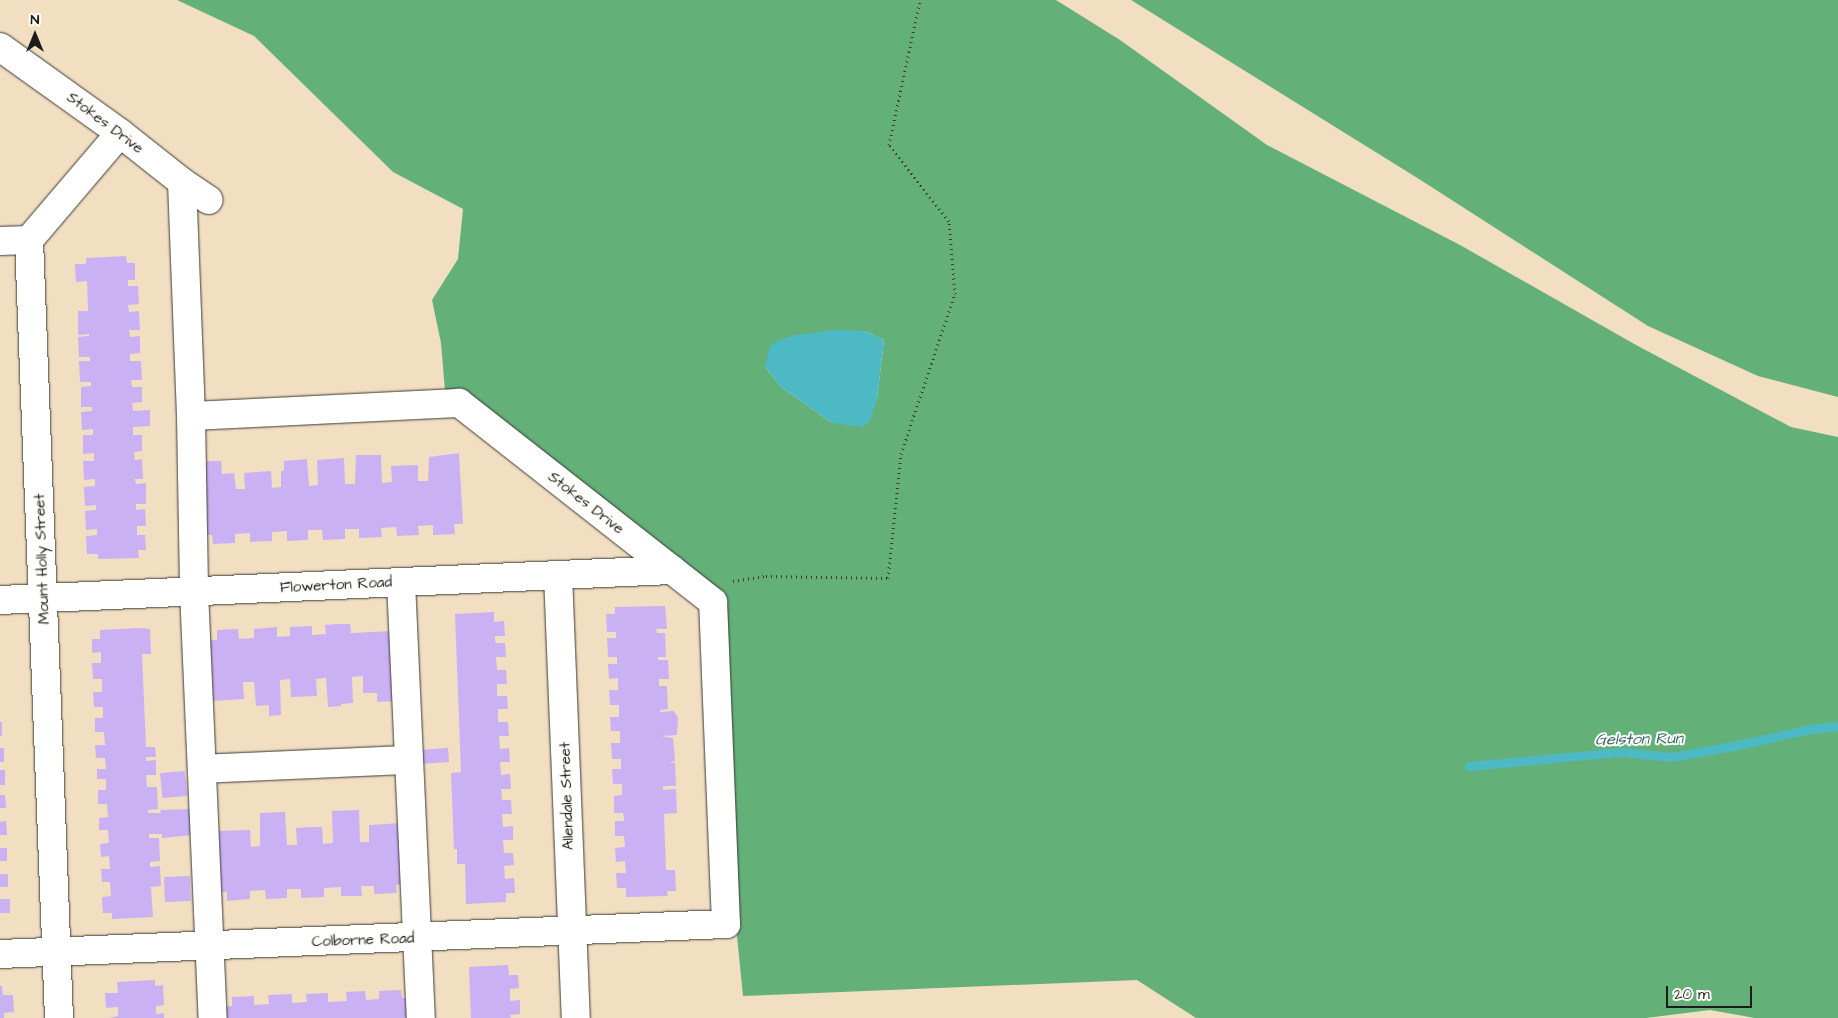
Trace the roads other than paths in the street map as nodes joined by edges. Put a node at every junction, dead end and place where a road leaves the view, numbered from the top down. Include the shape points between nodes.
1 (0, 47) edge
2 (120, 134) junction
3 (182, 182) junction
4 (209, 200) dead end
5 (29, 240) junction
6 (0, 241) edge
7 (191, 416) junction
8 (672, 570) junction
9 (558, 575) junction
10 (401, 582) junction
11 (194, 591) junction
12 (43, 598) junction
13 (0, 600) edge
14 (409, 760) junction
15 (202, 770) junction
16 (726, 924) joint
17 (572, 931) junction
18 (417, 938) junction
19 (210, 946) junction
20 (56, 952) junction
21 (0, 954) edge
22 (59, 1018) edge
23 (213, 1018) edge
24 (421, 1018) edge
25 (576, 1018) edge

1 - 2 street, Stokes Drive
2 - 3 street, Stokes Drive
2 - 5 street
3 - 4 street, Stokes Drive
3 - 7 street
5 - 6 street
5 - 12 street, Mount Holly Street
7 - 8 street, Stokes Drive via 459,403
7 - 11 street
8 - 9 street, Flowerton Road
8 - 16 street, Stokes Drive via 713,602
9 - 10 street, Flowerton Road
9 - 17 street, Allendale Street
10 - 11 street, Flowerton Road
10 - 14 street
11 - 12 street, Flowerton Road
11 - 15 street
12 - 13 street, Flowerton Road
12 - 20 street, Mount Holly Street
14 - 15 street
14 - 18 street
15 - 19 street
16 - 17 street, Colborne Road
17 - 18 street, Colborne Road
17 - 25 street, Allendale Street
18 - 19 street, Colborne Road
18 - 24 street
19 - 20 street, Colborne Road
19 - 23 street
20 - 21 street, Colborne Road
20 - 22 street, Mount Holly Street

